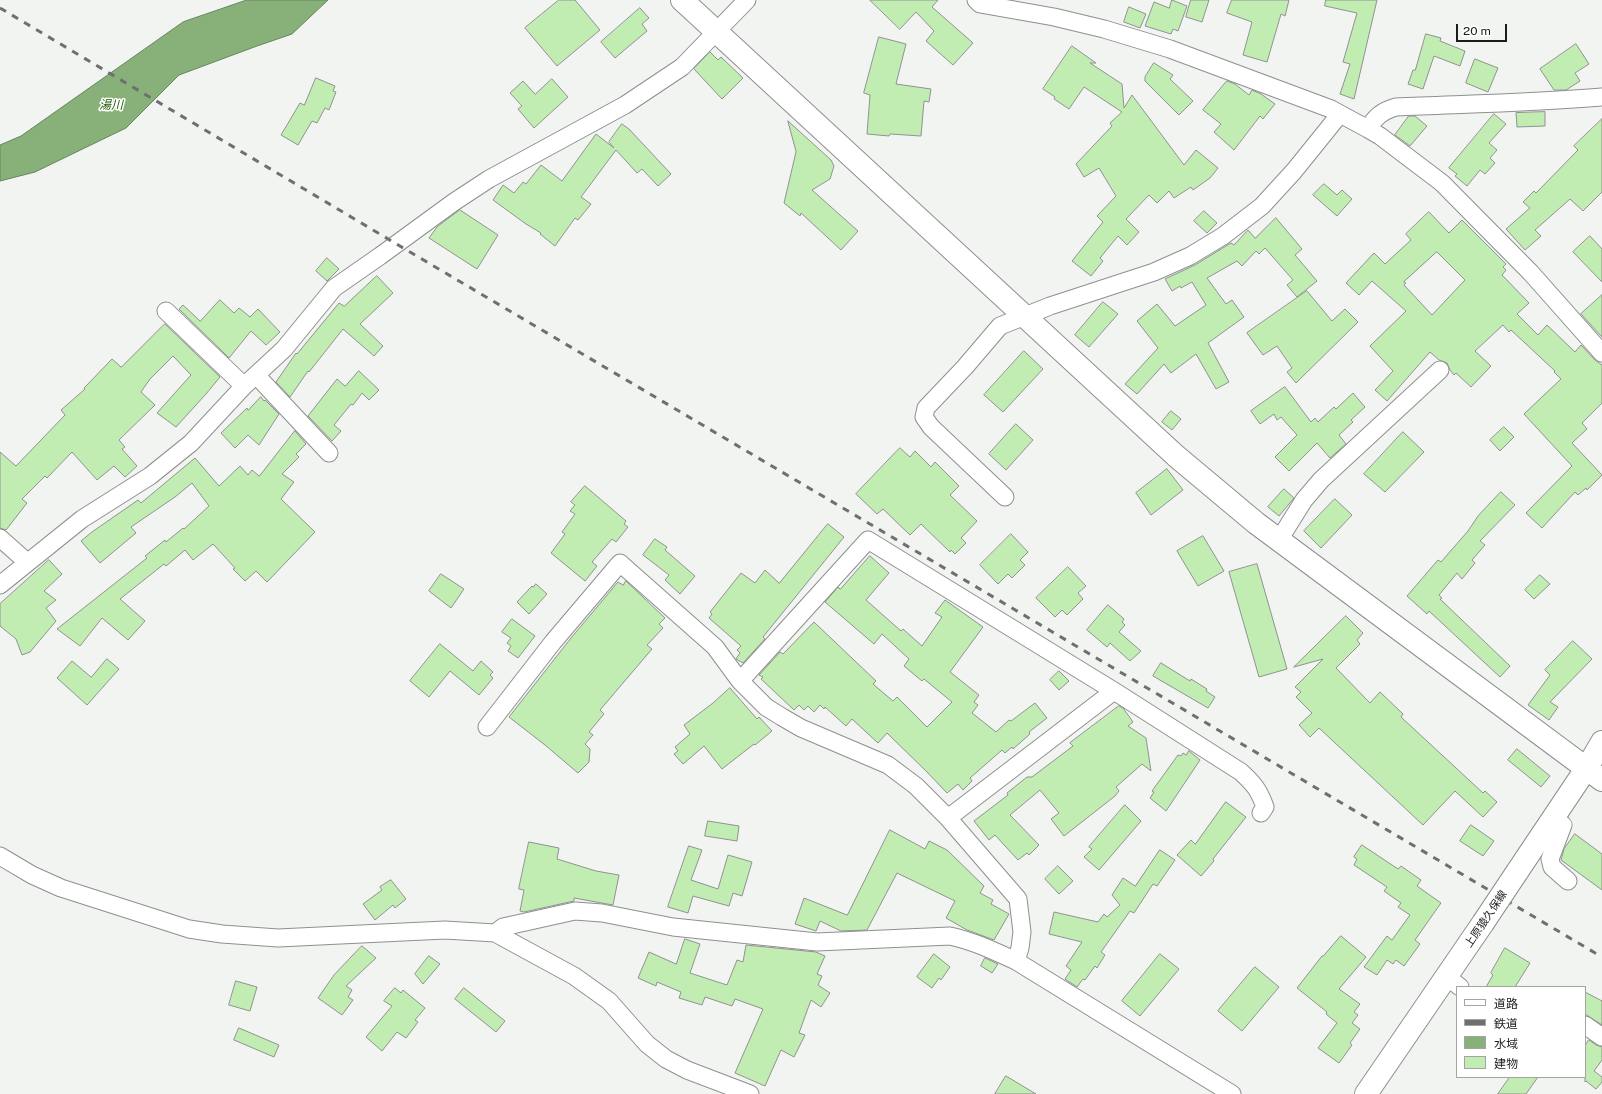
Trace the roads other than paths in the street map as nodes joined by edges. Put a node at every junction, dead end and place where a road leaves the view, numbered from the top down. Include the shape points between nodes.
1 (682, 0) edge
2 (747, 0) edge
3 (976, 0) edge
4 (716, 32) junction
5 (1602, 98) edge
6 (1340, 114) junction
7 (1368, 129) junction
8 (166, 311) dead end
9 (1026, 316) junction
10 (1602, 353) edge
11 (1440, 370) dead end
12 (250, 381) junction
13 (329, 453) dead end
14 (1005, 496) dead end
15 (0, 538) edge
16 (1279, 540) junction
17 (27, 562) junction
18 (0, 585) edge
19 (740, 681) junction
20 (1114, 691) junction
21 (487, 727) dead end
22 (1602, 742) edge
23 (1594, 775) edge
24 (1261, 812) dead end
25 (948, 818) junction
26 (1553, 818) junction
27 (0, 856) edge
28 (1568, 881) dead end
29 (495, 933) junction
30 (1016, 961) junction
31 (1453, 982) edge
32 (1586, 1026) edge
33 (1602, 1037) edge
34 (750, 1094) edge
35 (1232, 1094) edge
36 (1366, 1094) edge

1 - 4 street
2 - 4 street
3 - 6 street via 980,4 1054,17 1157,44
4 - 9 street
4 - 12 street via 682,67 625,105 454,202 334,288 284,350
5 - 7 street via 1396,108 1384,111 1374,119
6 - 7 street
6 - 9 street via 1262,206 1223,236 1190,256 1154,272
7 - 10 street via 1442,183 1532,273
8 - 12 street
9 - 14 street via 1000,326 926,408 924,417 931,427
9 - 16 street via 1176,456
11 - 16 street via 1321,480 1304,500
12 - 13 street
12 - 17 street via 191,443 150,476 82,519
15 - 17 street
16 - 23 street
17 - 18 street
19 - 20 street via 868,540
19 - 21 street via 715,647 620,563 553,642
19 - 25 street via 766,707 789,721 888,766 916,786
20 - 24 street via 1241,772 1253,782 1259,792 1265,807
20 - 25 street
22 - 23 street, 上原猿久保線
23 - 26 street, 上原猿久保線
25 - 30 street via 1018,898 1022,932
26 - 28 street via 1563,825 1550,860 1552,867
26 - 31 street, 上原猿久保線, bridge via 1483,923
27 - 29 street via 61,888 189,929 278,938 445,930
29 - 30 street via 503,927 575,911 673,927 817,942 950,936 971,941
29 - 34 street via 574,976 609,1001 647,1044 666,1058 687,1070
30 - 35 street
31 - 36 street, 上原猿久保線
32 - 33 street

